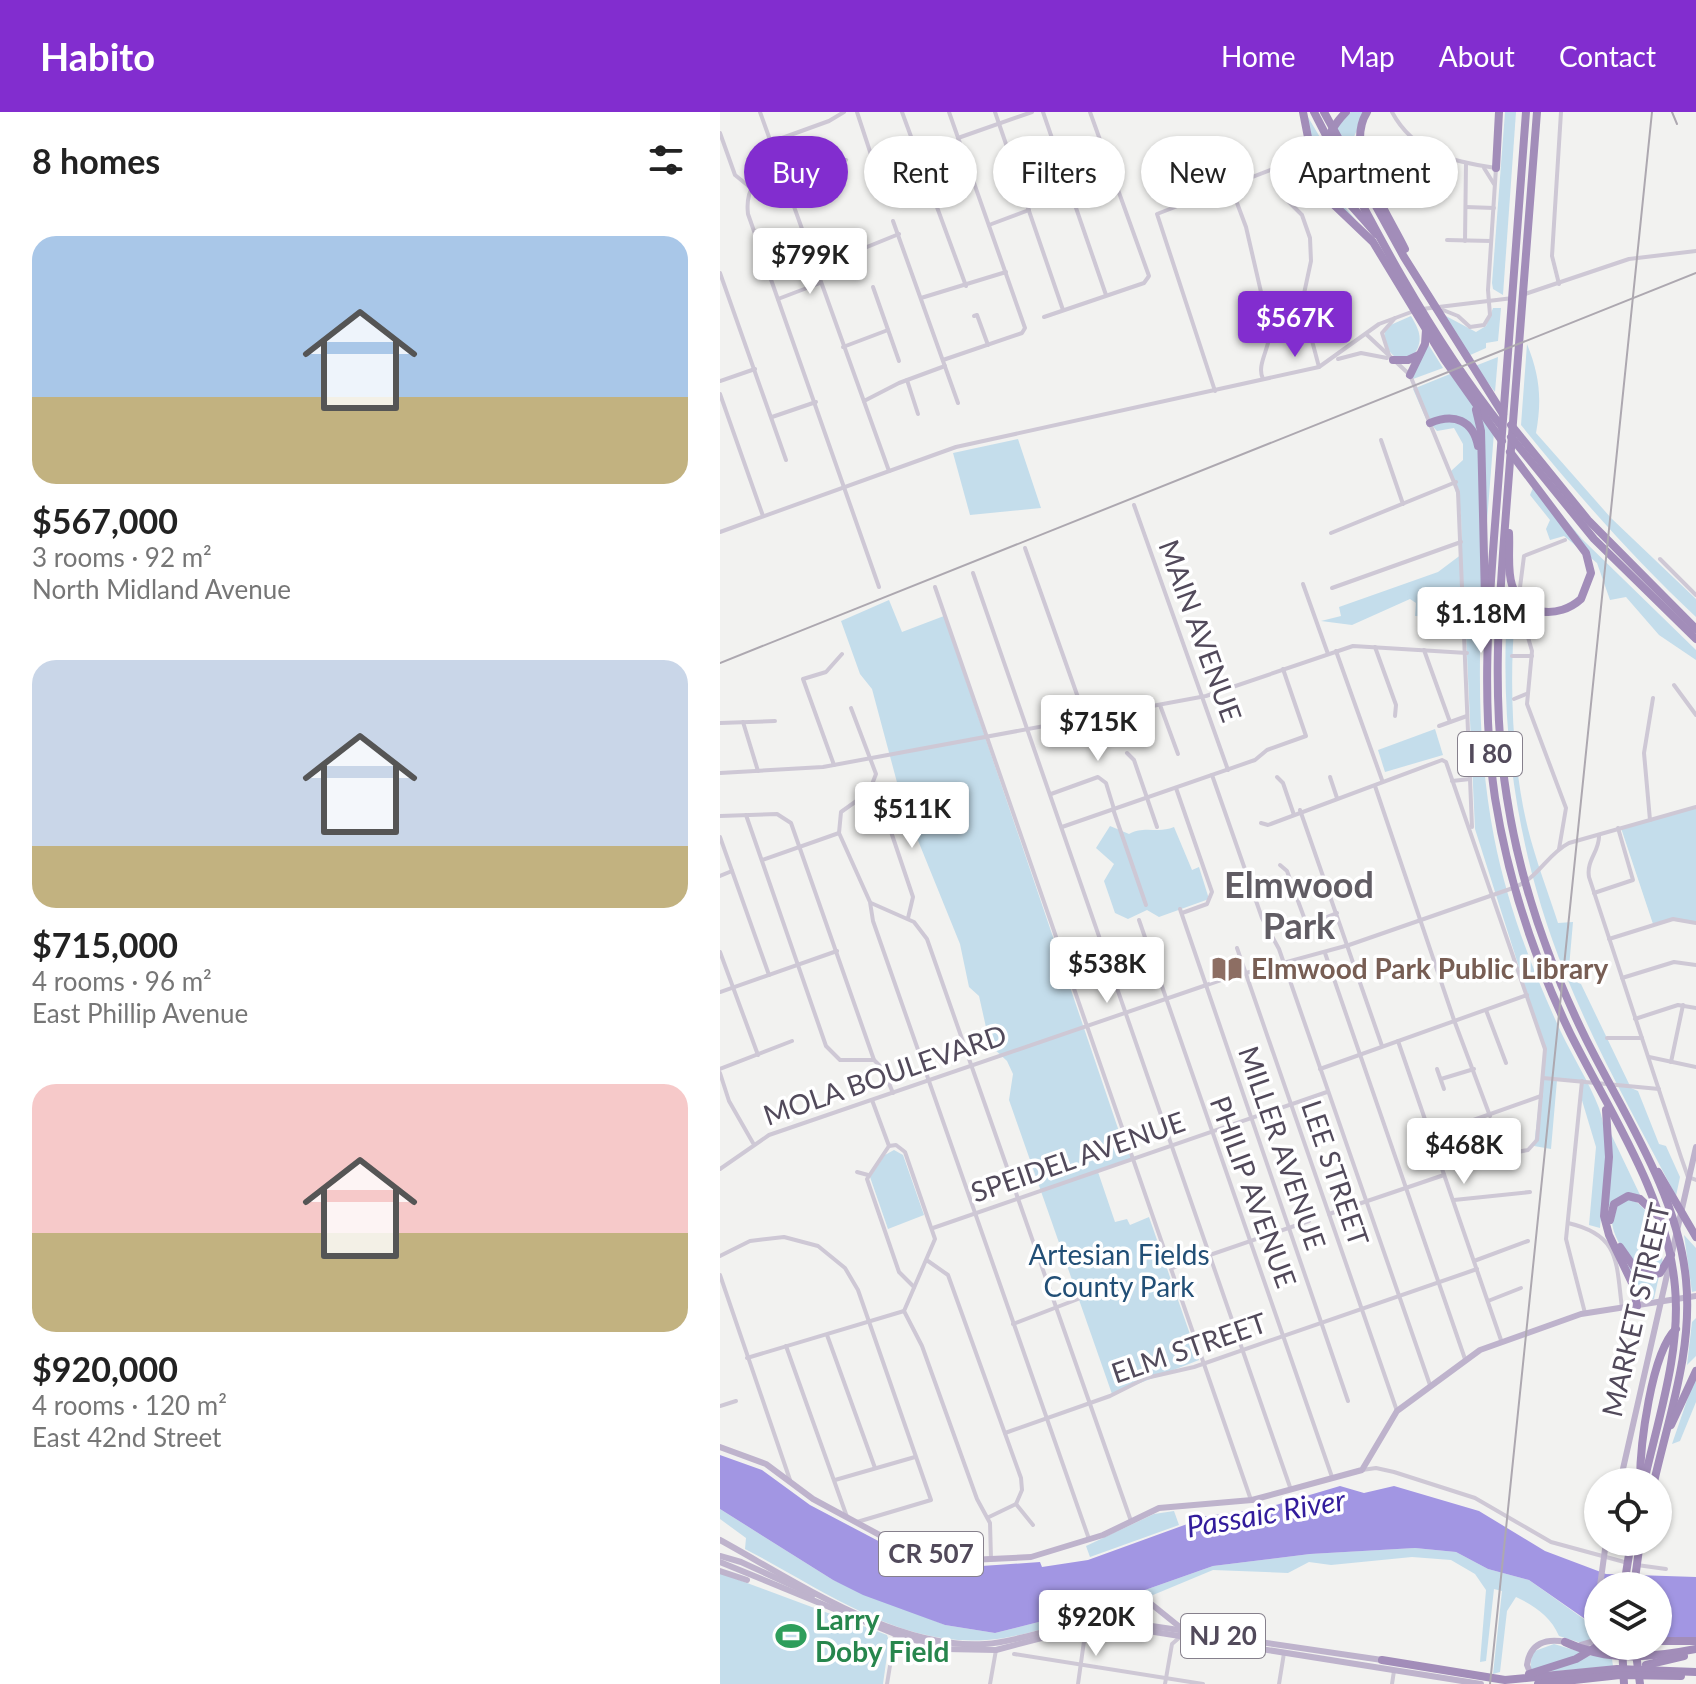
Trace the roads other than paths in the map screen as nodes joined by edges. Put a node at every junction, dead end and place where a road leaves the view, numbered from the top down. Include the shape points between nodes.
1 (760, 112) edge
2 (844, 112) edge
3 (857, 112) edge
4 (902, 112) edge
5 (949, 112) edge
6 (995, 112) edge
7 (1032, 112) edge
8 (1043, 112) edge
9 (1090, 112) edge
10 (1303, 112) edge
11 (1314, 112) edge
12 (1324, 112) edge
13 (1367, 112) edge
14 (1392, 112) edge
15 (1526, 112) edge
16 (1537, 112) edge
17 (1561, 112) edge
18 (1502, 113) edge
19 (1344, 115) edge
20 (999, 124) junction
21 (720, 133) edge
22 (769, 136) edge
23 (788, 136) edge
24 (865, 136) edge
25 (912, 136) edge
26 (957, 136) edge
27 (964, 136) edge
28 (1466, 163) junction
29 (1482, 166) junction
30 (1496, 168) junction
31 (744, 182) edge
32 (1495, 187) junction
33 (977, 191) edge
34 (1466, 207) junction
35 (749, 208) edge
36 (794, 208) edge
37 (939, 208) edge
38 (1173, 208) edge
39 (1239, 208) edge
40 (1295, 208) edge
41 (1494, 208) junction
42 (1029, 210) junction
43 (893, 221) dead end
44 (989, 225) junction
45 (899, 234) junction
46 (1447, 240) dead end
47 (1465, 241) junction
48 (1491, 241) junction
49 (1696, 251) edge
50 (815, 268) junction
51 (1401, 271) junction
52 (1006, 272) junction
53 (720, 273) edge
54 (1518, 282) junction
55 (820, 283) junction
56 (1559, 284) junction
57 (966, 286) junction
58 (873, 287) dead end
59 (1106, 296) junction
60 (1427, 297) junction
61 (921, 298) junction
62 (778, 299) junction
63 (1488, 303) junction
64 (1063, 310) junction
65 (1449, 310) junction
66 (1406, 313) junction
67 (974, 316) dead end
68 (1044, 317) dead end
69 (1426, 329) junction
70 (888, 330) junction
71 (1366, 334) junction
72 (988, 345) junction
73 (843, 347) junction
74 (1422, 351) junction
75 (1393, 360) junction
76 (899, 361) dead end
77 (944, 363) junction
78 (1328, 363) junction
79 (1319, 367) junction
80 (755, 369) junction
81 (1410, 375) junction
82 (1455, 375) junction
83 (1263, 379) junction
84 (907, 380) junction
85 (720, 381) edge
86 (1215, 391) junction
87 (720, 394) edge
88 (864, 401) junction
89 (816, 402) junction
90 (958, 403) dead end
91 (722, 404) edge
92 (918, 414) dead end
93 (772, 417) junction
94 (1430, 423) junction
95 (1381, 440) dead end
96 (786, 460) dead end
97 (889, 471) junction
98 (1456, 482) junction
99 (846, 486) junction
100 (1507, 495) junction
101 (1403, 504) junction
102 (1134, 505) dead end
103 (763, 516) junction
104 (1482, 531) junction
105 (720, 532) edge
106 (1331, 533) dead end
107 (1597, 536) junction
108 (1565, 540) dead end
109 (1462, 541) junction
110 (1025, 548) dead end
111 (1660, 559) dead end
112 (1625, 566) junction
113 (973, 573) dead end
114 (1303, 584) dead end
115 (879, 587) dead end
116 (935, 587) dead end
117 (1332, 588) dead end
118 (1696, 595) edge
119 (1488, 624) junction
120 (1696, 629) edge
121 (1696, 639) edge
122 (1375, 647) junction
123 (1424, 650) junction
124 (1336, 651) junction
125 (1467, 653) junction
126 (842, 654) dead end
127 (1328, 654) junction
128 (1512, 656) dead end
129 (1532, 656) junction
130 (1283, 669) junction
131 (1674, 685) dead end
132 (1526, 694) junction
133 (1201, 697) junction
134 (1653, 698) dead end
135 (1514, 699) dead end
136 (1160, 705) junction
137 (851, 708) dead end
138 (1696, 715) edge
139 (1395, 716) dead end
140 (1467, 716) junction
141 (1086, 720) junction
142 (775, 721) dead end
143 (743, 722) junction
144 (1450, 722) junction
145 (720, 723) edge
146 (1439, 726) dead end
147 (1029, 731) junction
148 (987, 738) junction
149 (1127, 753) dead end
150 (1178, 754) dead end
151 (873, 759) junction
152 (834, 765) junction
153 (1228, 770) junction
154 (758, 771) junction
155 (720, 773) edge
156 (1212, 775) junction
157 (1277, 777) dead end
158 (1330, 777) dead end
159 (1470, 779) junction
160 (1382, 780) junction
161 (1452, 781) junction
162 (1375, 785) junction
163 (1176, 788) junction
164 (869, 792) junction
165 (1051, 794) junction
166 (1147, 798) junction
167 (1337, 798) junction
168 (1696, 807) edge
169 (1114, 809) junction
170 (1300, 810) junction
171 (746, 815) junction
172 (1294, 815) junction
173 (720, 816) edge
174 (1650, 820) junction
175 (1261, 823) dead end
176 (1062, 827) junction
177 (1157, 827) dead end
178 (1618, 828) junction
179 (1471, 829) junction
180 (839, 833) junction
181 (1598, 834) junction
182 (720, 837) edge
183 (801, 847) junction
184 (1559, 849) junction
185 (762, 860) junction
186 (1280, 865) dead end
187 (732, 871) junction
188 (720, 876) edge
189 (1594, 893) junction
190 (1492, 894) junction
191 (871, 903) junction
192 (1146, 905) dead end
193 (1337, 913) junction
194 (908, 918) junction
195 (1421, 919) junction
196 (1139, 920) dead end
197 (1696, 923) edge
198 (1609, 939) junction
199 (1349, 945) junction
200 (1237, 948) dead end
201 (837, 951) junction
202 (720, 952) edge
203 (1324, 952) junction
204 (1283, 962) junction
205 (798, 965) junction
206 (1696, 965) edge
207 (1245, 973) junction
208 (769, 975) junction
209 (1622, 978) junction
210 (1204, 987) junction
211 (733, 988) junction
212 (720, 992) edge
213 (1527, 995) junction
214 (1164, 1000) junction
215 (1683, 1005) junction
216 (1696, 1008) edge
217 (1486, 1010) junction
218 (1125, 1014) junction
219 (1635, 1019) junction
220 (1454, 1020) junction
221 (1085, 1027) junction
222 (1607, 1038) dead end
223 (1642, 1038) junction
224 (792, 1041) dead end
225 (1398, 1041) junction
226 (1382, 1046) junction
227 (758, 1055) junction
228 (1360, 1055) junction
229 (1649, 1057) junction
230 (874, 1060) junction
231 (1671, 1062) junction
232 (1506, 1063) dead end
233 (970, 1067) junction
234 (1696, 1067) edge
235 (1320, 1069) junction
236 (1437, 1069) dead end
237 (1474, 1069) junction
238 (720, 1071) edge
239 (1543, 1078) junction
240 (1441, 1079) junction
241 (1582, 1081) junction
242 (927, 1082) junction
243 (1605, 1085) junction
244 (1444, 1089) dead end
245 (1659, 1089) junction
246 (1327, 1092) junction
247 (893, 1093) junction
248 (1541, 1096) junction
249 (872, 1100) junction
250 (1290, 1104) junction
251 (1606, 1105) junction
252 (1490, 1116) junction
253 (1250, 1118) junction
254 (1210, 1132) junction
255 (1633, 1132) junction
256 (1431, 1135) junction
257 (753, 1143) junction
258 (1171, 1145) junction
259 (889, 1146) junction
260 (1696, 1147) edge
261 (1495, 1156) dead end
262 (1681, 1157) junction
263 (1133, 1159) junction
264 (1693, 1159) junction
265 (720, 1169) edge
266 (857, 1172) dead end
267 (1445, 1174) junction
268 (868, 1175) junction
269 (1692, 1178) edge
270 (1405, 1188) junction
271 (1530, 1192) dead end
272 (1017, 1199) junction
273 (1454, 1200) junction
274 (1366, 1202) junction
275 (974, 1214) junction
276 (1329, 1214) junction
277 (1661, 1219) junction
278 (1309, 1221) dead end
279 (1568, 1223) junction
280 (933, 1228) junction
281 (1289, 1228) junction
282 (1696, 1237) edge
283 (1528, 1241) dead end
284 (1249, 1242) junction
285 (1672, 1254) junction
286 (720, 1256) edge
287 (1210, 1257) junction
288 (928, 1261) junction
289 (1474, 1261) junction
290 (1171, 1269) junction
291 (1477, 1269) junction
292 (720, 1275) edge
293 (1438, 1283) junction
294 (914, 1287) junction
295 (1521, 1288) dead end
296 (1691, 1294) edge
297 (1399, 1297) junction
298 (1078, 1299) dead end
299 (1488, 1301) junction
300 (1662, 1302) junction
301 (1637, 1306) junction
302 (1056, 1308) junction
303 (1622, 1308) junction
304 (1362, 1309) junction
305 (904, 1311) junction
306 (1585, 1313) junction
307 (1696, 1314) edge
308 (867, 1322) junction
309 (1321, 1323) junction
310 (1013, 1324) junction
311 (827, 1334) junction
312 (1284, 1336) junction
313 (1501, 1340) junction
314 (786, 1346) junction
315 (1244, 1350) junction
316 (747, 1358) junction
317 (1465, 1359) junction
318 (1204, 1364) junction
319 (1696, 1371) edge
320 (1430, 1385) junction
321 (736, 1401) dead end
322 (1348, 1401) dead end
323 (1089, 1404) junction
324 (720, 1406) edge
325 (1397, 1411) junction
326 (1046, 1419) junction
327 (1005, 1433) junction
328 (1665, 1437) junction
329 (720, 1447) edge
330 (1651, 1453) junction
331 (915, 1457) junction
332 (875, 1468) junction
333 (1623, 1468) edge
334 (1646, 1468) edge
335 (1653, 1468) edge
336 (1362, 1470) junction
337 (1332, 1477) junction
338 (835, 1480) junction
339 (791, 1482) junction
340 (1290, 1487) junction
341 (1252, 1500) junction
342 (1016, 1504) junction
343 (847, 1517) junction
344 (989, 1517) junction
345 (1131, 1521) junction
346 (857, 1522) junction
347 (1033, 1525) dead end
348 (720, 1540) edge
349 (1089, 1540) junction
350 (1584, 1551) edge
351 (1603, 1556) joint
352 (1632, 1556) edge
353 (1634, 1556) edge
354 (721, 1558) edge
355 (991, 1559) junction
356 (1632, 1560) junction
357 (1666, 1569) dead end
358 (720, 1571) edge
359 (1600, 1572) edge
360 (1628, 1572) edge
361 (1633, 1572) edge
362 (788, 1592) junction
363 (838, 1605) junction
364 (1137, 1625) junction
365 (1086, 1627) junction
366 (1184, 1633) junction
367 (895, 1634) junction
368 (1565, 1642) junction
369 (1672, 1643) edge
370 (1584, 1645) edge
371 (1696, 1646) edge
372 (1584, 1649) edge
373 (996, 1650) junction
374 (1672, 1652) edge
375 (1284, 1653) junction
376 (1014, 1654) dead end
377 (1584, 1656) edge
378 (1382, 1660) joint
379 (1626, 1660) edge
380 (1633, 1660) edge
381 (1081, 1665) junction
382 (1617, 1669) junction
383 (1394, 1670) junction
384 (1696, 1674) edge
385 (1496, 1679) junction
386 (1166, 1681) edge
387 (1632, 1683) edge
388 (887, 1684) edge
389 (990, 1684) edge
390 (1078, 1684) edge
391 (1203, 1684) edge
392 (1279, 1684) edge
393 (1392, 1684) edge
394 (1481, 1684) edge
395 (1538, 1684) edge
396 (1559, 1684) edge
397 (1588, 1684) edge

1 - 22 street
2 - 23 street
3 - 24 street
4 - 25 street
5 - 26 street
6 - 20 street
7 - 20 street
8 - 59 street
9 - 59 street via 1148,270 1148,279 1141,284
10 - 69 highway via 1317,183 1373,242
11 - 51 highway
12 - 60 highway
13 - 60 highway via 1357,137 1361,156
14 - 28 street via 1422,147
15 - 54 highway, I 80
16 - 54 highway, I 80
17 - 56 street via 1552,256
18 - 30 highway
19 - 51 highway via 1326,153 1333,187
20 - 27 street
20 - 42 street
21 - 31 street via 735,175
28 - 29 street
28 - 34 street
29 - 30 street
29 - 32 street
30 - 32 street
32 - 41 street
33 - 44 street
34 - 41 street
34 - 47 street
35 - 62 street
36 - 50 street
37 - 57 street
38 - 86 street via 1157,214
39 - 83 street via 1270,331 1260,367
40 - 79 street via 1310,238 1302,303
41 - 48 street
42 - 44 street
42 - 64 street
43 - 45 street
44 - 52 street
45 - 50 street
45 - 61 street
46 - 47 street
47 - 48 street
48 - 63 street
49 - 56 street via 1629,259
50 - 55 street
51 - 107 highway via 1489,410
52 - 57 street
52 - 72 street via 1025,330
53 - 80 street
54 - 100 highway, I 80
54 - 119 highway, I 80
55 - 62 street
55 - 73 street
56 - 63 street
57 - 61 street
58 - 70 street
59 - 64 street
60 - 107 highway via 1510,424
61 - 77 street
62 - 89 street
63 - 65 street
63 - 65 street via 1490,315 1480,327 1470,327
64 - 68 street
65 - 66 street
66 - 71 street
66 - 75 street via 1382,333
67 - 72 street
69 - 74 highway
69 - 82 highway
70 - 73 street
70 - 76 street
71 - 75 street
71 - 78 street
72 - 77 street
73 - 88 street
74 - 75 highway via 1408,360
74 - 81 highway
75 - 78 street via 1361,353
75 - 81 street
77 - 84 street
77 - 90 street
78 - 79 street
79 - 83 street
80 - 85 street
80 - 93 street
81 - 94 street
82 - 100 highway via 1582,544 1590,563 1590,583 1581,599 1564,611 1545,613 1528,606 1512,587
82 - 104 highway via 1480,423
83 - 86 street
84 - 88 street
84 - 92 street
86 - 97 street via 956,447
87 - 91 street
88 - 97 street
89 - 93 street
89 - 99 street
91 - 103 street
93 - 96 street
94 - 98 street
94 - 104 highway via 1459,419 1474,432
95 - 101 street
97 - 99 street
98 - 101 street
98 - 109 street
99 - 103 street
99 - 115 street
100 - 243 highway, I 80 via 1497,693 1507,799 1527,888 1555,970
101 - 106 street
102 - 133 street, MAIN AVENUE
103 - 105 street
104 - 119 highway
107 - 112 highway
108 - 129 street via 1523,559 1518,603
109 - 117 street
109 - 125 street
110 - 141 street
111 - 118 street
112 - 120 highway
112 - 121 highway
113 - 147 street
114 - 127 street
116 - 148 street
119 - 243 highway, I 80 via 1490,753 1513,882 1552,994 1593,1078
122 - 123 street
122 - 124 street
122 - 139 street via 1396,705
123 - 125 street
123 - 144 street
124 - 127 street
124 - 160 street
125 - 140 street
126 - 152 street via 826,672 803,679
127 - 130 street
128 - 129 street
129 - 132 street
130 - 133 street
130 - 153 street via 1306,736
131 - 138 street
132 - 135 street
132 - 184 street via 1566,808
133 - 136 street
133 - 153 street, MAIN AVENUE
134 - 174 street via 1644,753
136 - 141 street
136 - 150 street
137 - 151 street
140 - 144 street
140 - 159 street
141 - 147 street
142 - 143 street
143 - 145 street
143 - 154 street
144 - 146 street
147 - 148 street
147 - 165 street
148 - 151 street
148 - 221 street
149 - 166 street
151 - 152 street
151 - 164 street via 876,774
152 - 154 street
153 - 156 street
154 - 155 street
156 - 163 street
156 - 204 street via 1262,918
157 - 172 street
158 - 167 street
159 - 161 street
159 - 179 street
160 - 161 street via 1444,760
160 - 162 street
161 - 179 street
162 - 167 street
162 - 195 street
163 - 166 street
163 - 210 street, MILLER AVENUE via 1212,896 1206,905 1181,911
164 - 180 street via 841,812
164 - 194 street via 883,808 913,897
165 - 169 street via 1098,777 1106,783
165 - 176 street
166 - 169 street
166 - 177 street
167 - 170 street
168 - 174 street, MOLA BOULEVARD
169 - 176 street
169 - 192 street
170 - 172 street
170 - 193 street
171 - 173 street
171 - 183 street via 785,817
171 - 185 street
172 - 175 street
174 - 178 street, MOLA BOULEVARD
176 - 218 street
178 - 181 street, MOLA BOULEVARD
178 - 189 street via 1633,880
179 - 190 street
180 - 183 street
180 - 191 street
181 - 184 street, MOLA BOULEVARD
181 - 189 street via 1599,845 1588,866
182 - 187 street
183 - 185 street
183 - 201 street
184 - 190 street, MOLA BOULEVARD via 1528,882
185 - 205 street
186 - 193 street via 1305,920
187 - 188 street
187 - 208 street
189 - 198 street
190 - 195 street, MOLA BOULEVARD
190 - 213 street
191 - 194 street
191 - 242 street
193 - 199 street
194 - 233 street via 927,939
195 - 199 street, MOLA BOULEVARD
195 - 220 street
196 - 214 street, PHILIP AVENUE
197 - 198 street via 1673,919
198 - 209 street
199 - 203 street, MOLA BOULEVARD
199 - 226 street
200 - 207 street, LEE STREET
201 - 205 street
201 - 230 street
202 - 211 street
203 - 204 street, MOLA BOULEVARD
203 - 228 street
204 - 207 street, MOLA BOULEVARD
204 - 235 street
205 - 208 street
205 - 230 street via 829,1051 846,1061
206 - 209 street via 1674,962
207 - 210 street, MOLA BOULEVARD
207 - 250 street, LEE STREET
208 - 211 street
209 - 219 street
210 - 214 street, MOLA BOULEVARD
210 - 253 street, MILLER AVENUE
211 - 212 street
211 - 227 street
213 - 217 street
213 - 239 street via 1545,1049
214 - 218 street, MOLA BOULEVARD
214 - 254 street, PHILIP AVENUE
215 - 216 street
215 - 219 street
215 - 231 street
217 - 220 street
217 - 232 street
218 - 221 street, MOLA BOULEVARD
218 - 258 street
219 - 223 street
220 - 225 street
220 - 237 street
221 - 233 street, MOLA BOULEVARD
221 - 263 street
222 - 223 street
223 - 229 street
224 - 227 street
225 - 226 street
225 - 256 street
226 - 228 street
227 - 238 street
228 - 235 street
228 - 270 street
229 - 231 street
229 - 245 street
230 - 247 street
231 - 234 street
233 - 242 street, MOLA BOULEVARD
233 - 272 street
235 - 246 street
236 - 240 street
237 - 240 street
237 - 252 street
238 - 257 street via 729,1101
239 - 241 street
239 - 248 street
240 - 244 street
241 - 243 street
241 - 279 street
242 - 247 street, MOLA BOULEVARD
242 - 275 street
243 - 245 street
243 - 251 highway, I 80
243 - 255 highway, I 80
245 - 262 street
246 - 250 street, SPEIDEL AVENUE
246 - 274 street
247 - 249 street, MOLA BOULEVARD
248 - 252 street
248 - 261 street via 1534,1145
249 - 257 street, MOLA BOULEVARD
249 - 259 street
250 - 253 street, SPEIDEL AVENUE
250 - 276 street, LEE STREET
251 - 277 highway, I 80
251 - 301 highway via 1604,1216
252 - 256 street
253 - 254 street, SPEIDEL AVENUE
253 - 281 street, MILLER AVENUE
254 - 258 street, SPEIDEL AVENUE
254 - 284 street, PHILIP AVENUE
255 - 282 highway
255 - 296 highway, I 80 via 1673,1219
256 - 267 street
257 - 265 street, MOLA BOULEVARD
258 - 263 street, SPEIDEL AVENUE
258 - 287 street
259 - 268 street
259 - 280 street via 905,1152
260 - 264 main road, MARKET STREET
262 - 264 street
262 - 269 street
263 - 272 street, SPEIDEL AVENUE
263 - 290 street
264 - 269 main road, MARKET STREET
266 - 268 street
267 - 270 street
267 - 273 street
268 - 294 street via 899,1272
269 - 285 main road, MARKET STREET
270 - 274 street
270 - 293 street
271 - 273 street
272 - 275 street, SPEIDEL AVENUE
272 - 302 street
273 - 289 street
274 - 276 street
274 - 297 street
275 - 280 street, SPEIDEL AVENUE
275 - 310 street
276 - 304 street, LEE STREET
277 - 285 highway via 1631,1196 1616,1201 1609,1216 1621,1248 1640,1272 1658,1274
277 - 330 highway, I 80 via 1676,1294 1674,1337
278 - 281 street
279 - 303 street via 1604,1237 1616,1262
279 - 306 street via 1566,1244
280 - 288 street
281 - 284 street
281 - 309 street, MILLER AVENUE
283 - 289 street
284 - 287 street
284 - 312 street, PHILIP AVENUE
285 - 300 main road, MARKET STREET
286 - 308 street via 766,1237 809,1242 832,1255 850,1275
287 - 290 street
287 - 315 street
288 - 294 street
288 - 327 street via 948,1275
289 - 291 street
290 - 318 street
291 - 293 street, ELM STREET
291 - 299 street
292 - 316 street
293 - 297 street, ELM STREET
293 - 317 street
294 - 305 street
295 - 299 street
296 - 300 main road
296 - 328 highway, I 80
297 - 304 street, ELM STREET
297 - 320 street
298 - 302 street
299 - 313 street
300 - 301 main road
300 - 333 main road, MARKET STREET
301 - 303 main road
302 - 310 street
302 - 323 street
303 - 306 main road
304 - 309 street, ELM STREET
304 - 325 street, LEE STREET
305 - 308 street
305 - 344 street via 922,1346 977,1499
306 - 313 main road
307 - 330 highway via 1672,1332 1658,1357
308 - 311 street
308 - 331 street
309 - 312 street, ELM STREET
309 - 322 street, MILLER AVENUE
310 - 326 street
311 - 314 street
311 - 332 street
312 - 315 street, ELM STREET
312 - 337 street, PHILIP AVENUE
313 - 317 main road
314 - 316 street
314 - 338 street
315 - 318 street, ELM STREET
315 - 340 street
316 - 339 street
317 - 320 main road
318 - 323 street, ELM STREET via 1146,1378
318 - 341 street
319 - 328 highway
320 - 325 main road
321 - 324 street
323 - 326 street, ELM STREET
323 - 345 street
325 - 336 main road
326 - 327 street, ELM STREET
326 - 349 street
327 - 342 street via 1023,1484
328 - 330 highway, I 80
329 - 339 main road, CR 507 via 766,1464
330 - 334 highway, I 80
330 - 335 highway, I 80
331 - 332 street
331 - 346 street via 931,1500
332 - 338 street
336 - 337 main road, CR 507
336 - 350 street via 1394,1472 1475,1498 1551,1542
337 - 340 main road, CR 507
338 - 343 street
339 - 343 main road, CR 507
340 - 341 main road, CR 507
341 - 345 main road, CR 507 via 1171,1506
342 - 344 street
342 - 347 street
343 - 346 main road, CR 507
344 - 355 street
345 - 349 main road, CR 507
346 - 355 main road, CR 507 via 919,1552
348 - 363 main road, NJ 20
349 - 355 main road, CR 507 via 1031,1557
351 - 357 street
351 - 359 main road
352 - 356 highway
353 - 356 highway
354 - 362 main road, NJ 20
354 - 363 main road
356 - 360 highway
356 - 361 highway
358 - 362 main road
362 - 367 main road, NJ 20
363 - 364 main road, NJ 20 via 926,1638 966,1644 1005,1642 1084,1621
364 - 365 main road, NJ 20
364 - 366 main road, NJ 20
364 - 366 main road via 1136,1609 1150,1603
365 - 373 main road, NJ 20
365 - 381 street
366 - 375 main road, NJ 20
366 - 378 main road, NJ 20
366 - 386 street via 1172,1644
367 - 373 main road, NJ 20 via 946,1649
367 - 388 street
368 - 370 main road
368 - 372 highway
368 - 395 main road via 1539,1643 1528,1657 1528,1671
369 - 371 highway
371 - 374 highway
371 - 382 highway
373 - 389 street
375 - 383 main road, NJ 20
375 - 392 street
376 - 381 street
377 - 385 highway
378 - 385 highway, NJ 20
379 - 387 highway
380 - 387 highway
381 - 386 street
381 - 390 street
382 - 384 highway, NJ 20
382 - 385 highway, NJ 20
383 - 393 street
383 - 394 main road, NJ 20
384 - 395 highway, NJ 20
386 - 391 street
396 - 397 highway

